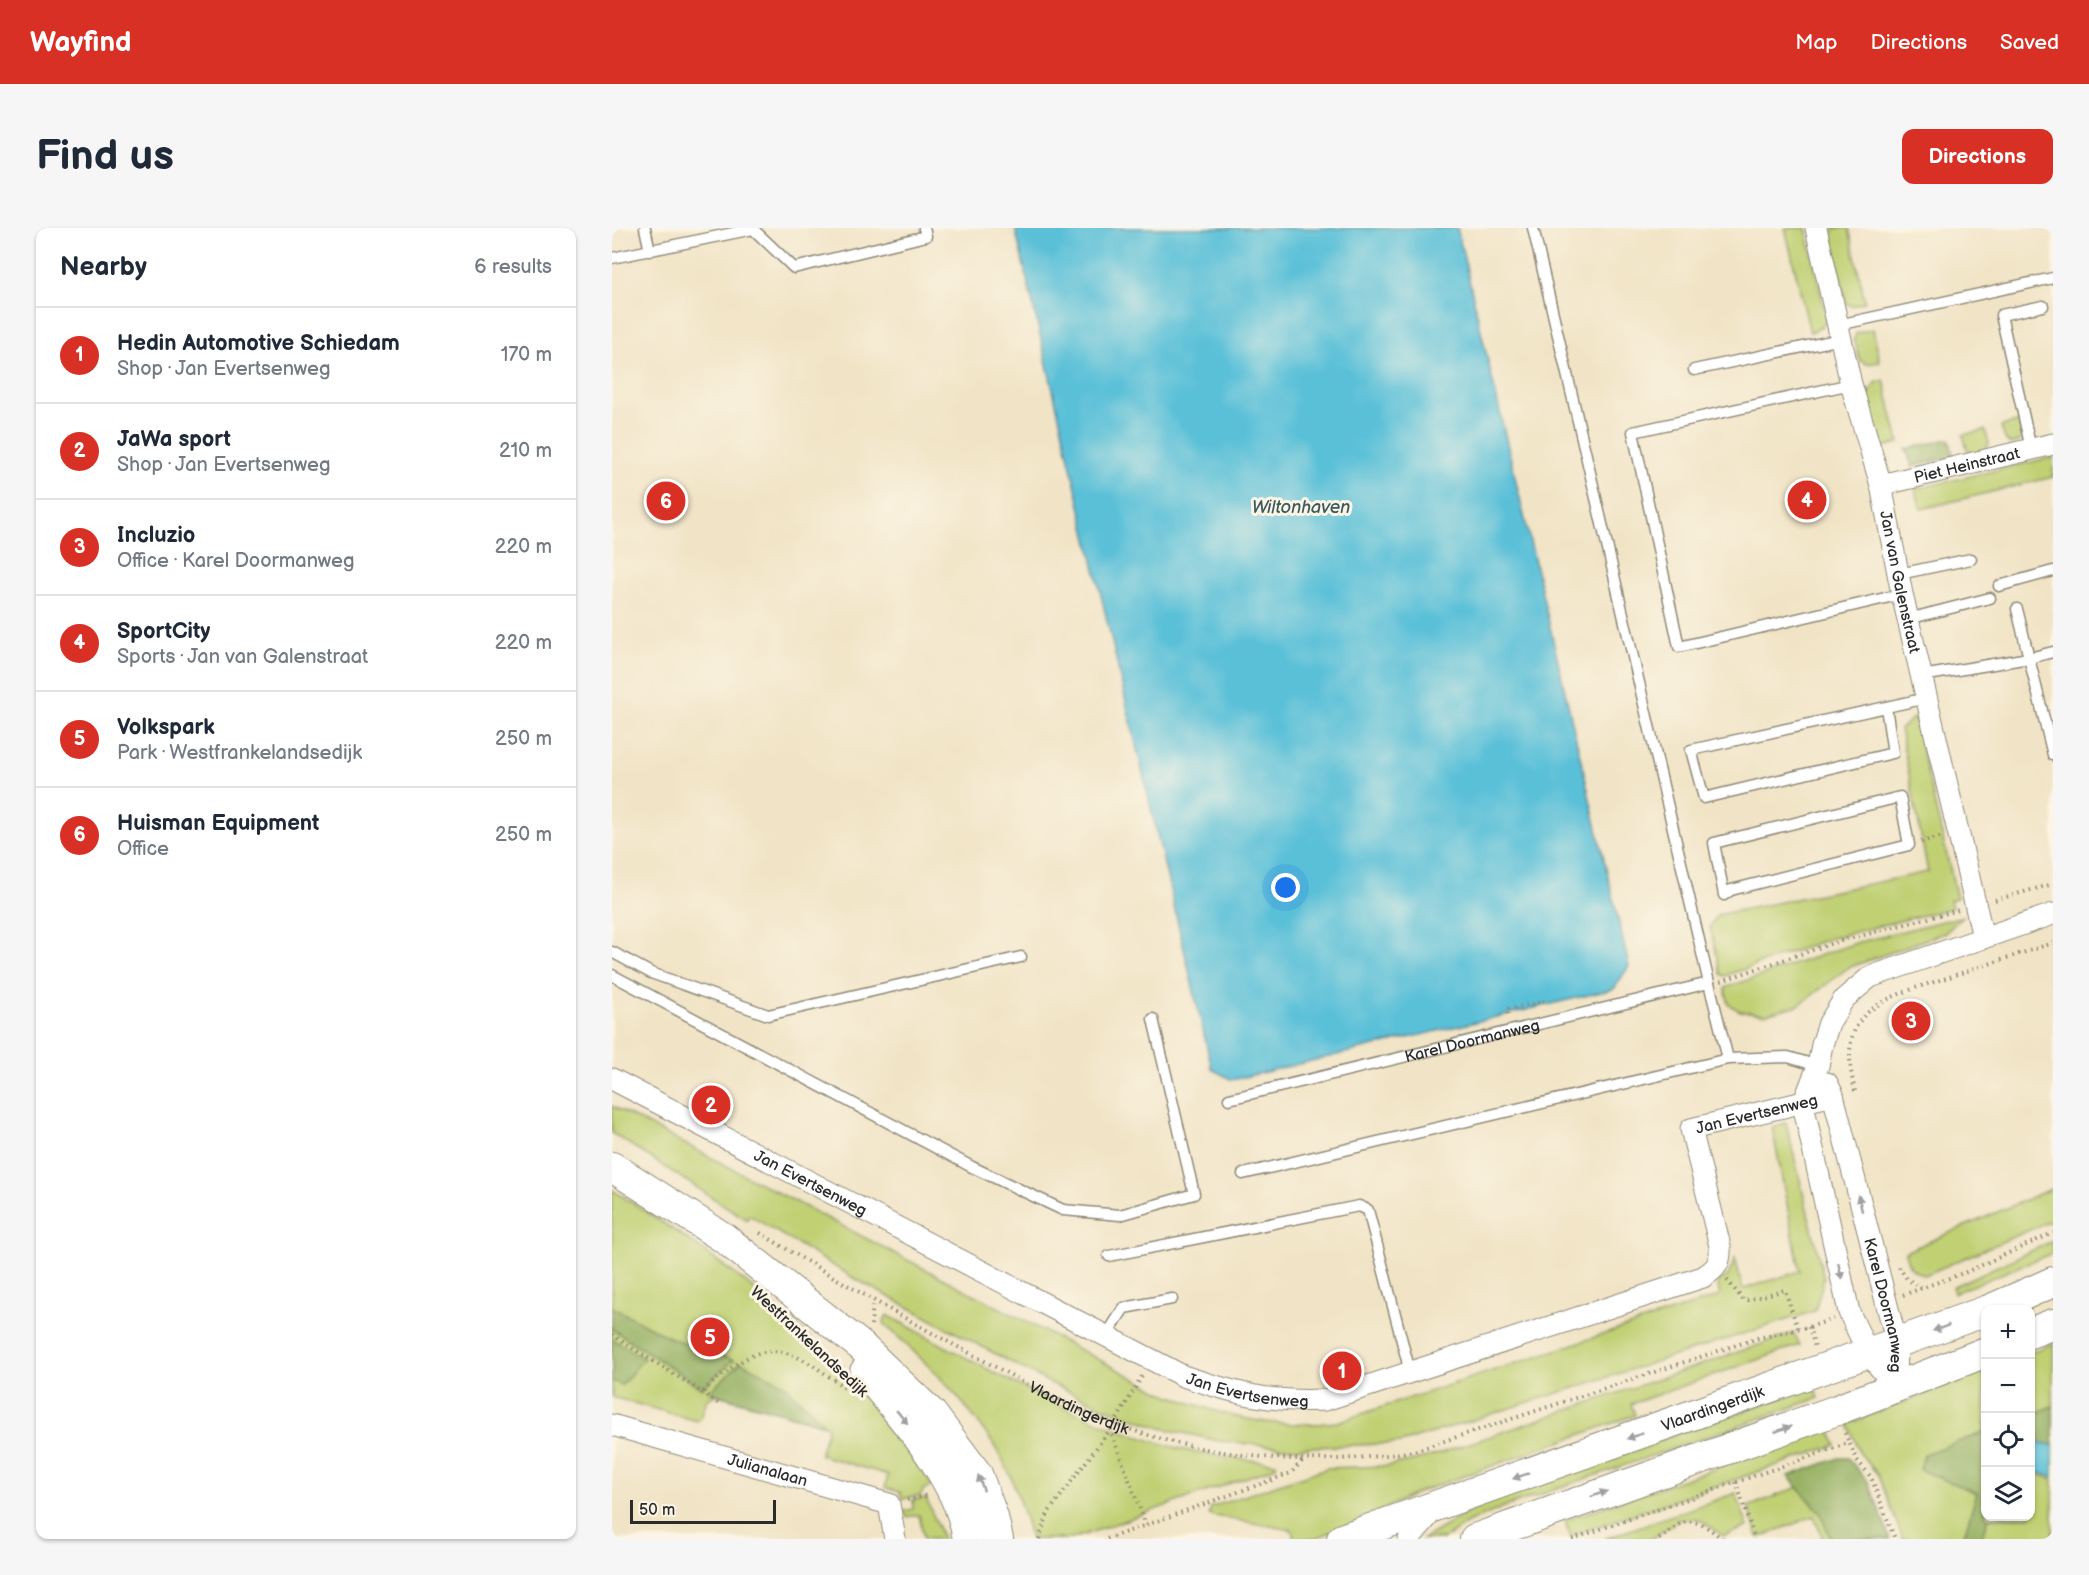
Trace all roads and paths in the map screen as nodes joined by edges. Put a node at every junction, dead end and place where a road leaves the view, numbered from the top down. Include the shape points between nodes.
1 (645, 228) edge
2 (924, 228) edge
3 (1533, 228) edge
4 (1815, 228) edge
5 (754, 229) edge
6 (650, 251) junction
7 (612, 258) edge
8 (2053, 278) edge
9 (2043, 306) dead end
10 (1840, 332) junction
11 (1694, 370) dead end
12 (1851, 384) junction
13 (2053, 444) edge
14 (2031, 449) junction
15 (1881, 485) junction
16 (1971, 558) dead end
17 (2053, 572) edge
18 (1901, 584) junction
19 (1999, 586) dead end
20 (1990, 598) dead end
21 (2018, 609) dead end
22 (1908, 619) junction
23 (2053, 652) edge
24 (2029, 658) junction
25 (1922, 676) junction
26 (1927, 698) junction
27 (1886, 707) junction
28 (2053, 755) edge
29 (1958, 832) junction
30 (1909, 845) junction
31 (2053, 884) edge
32 (1975, 906) junction
33 (2053, 914) edge
34 (1983, 937) junction
35 (2053, 943) edge
36 (612, 952) edge
37 (1021, 957) dead end
38 (612, 975) edge
39 (1709, 983) junction
40 (1544, 1001) dead end
41 (1508, 1014) dead end
42 (1153, 1020) dead end
43 (1728, 1059) junction
44 (1818, 1066) junction
45 (612, 1079) edge
46 (1833, 1095) junction
47 (1229, 1100) dead end
48 (1857, 1101) dead end
49 (1803, 1104) junction
50 (612, 1167) edge
51 (1243, 1173) dead end
52 (2053, 1233) edge
53 (723, 1238) junction
54 (1109, 1256) dead end
55 (1898, 1264) dead end
56 (1716, 1268) junction
57 (2053, 1282) edge
58 (1172, 1299) dead end
59 (873, 1301) dead end
60 (1999, 1305) edge
61 (1981, 1312) edge
62 (2053, 1324) edge
63 (1809, 1327) dead end
64 (1798, 1329) junction
65 (2035, 1332) edge
66 (612, 1335) edge
67 (1106, 1336) junction
68 (1897, 1344) junction
69 (822, 1348) dead end
70 (1868, 1353) junction
71 (1981, 1354) edge
72 (1151, 1359) junction
73 (845, 1371) dead end
74 (1410, 1372) junction
75 (1896, 1388) junction
76 (849, 1391) dead end
77 (702, 1392) junction
78 (719, 1404) dead end
79 (1115, 1423) junction
80 (612, 1425) edge
81 (1110, 1429) junction
82 (1303, 1460) junction
83 (1736, 1482) junction
84 (924, 1485) dead end
85 (1438, 1504) junction
86 (933, 1506) dead end
87 (1146, 1525) junction
88 (895, 1539) edge
89 (968, 1539) edge
90 (998, 1539) edge
91 (1039, 1539) edge
92 (1107, 1539) edge
93 (1342, 1539) edge
94 (1409, 1539) edge
95 (1475, 1539) edge
96 (1572, 1539) edge
97 (1659, 1539) edge
98 (1723, 1539) edge
99 (1755, 1539) edge
100 (1895, 1539) edge

1 - 6 lane
2 - 5 lane via 926,236 794,268
3 - 39 lane
4 - 10 street, Jan van Galenstraat
5 - 6 lane
6 - 7 lane
8 - 10 lane
9 - 14 lane via 2001,315
10 - 11 lane
10 - 12 street, Jan van Galenstraat
12 - 15 street, Jan van Galenstraat
12 - 18 lane via 1633,432 1679,647
13 - 14 street, Piet Heinstraat
14 - 15 street, Piet Heinstraat
15 - 18 street, Jan van Galenstraat
16 - 18 lane
17 - 19 lane
18 - 22 street, Jan van Galenstraat
20 - 22 lane
21 - 24 lane
22 - 25 street, Jan van Galenstraat
23 - 24 lane
24 - 25 lane
24 - 28 lane
25 - 26 street, Jan van Galenstraat
26 - 27 lane
26 - 29 street, Jan van Galenstraat
27 - 27 lane via 1691,750 1704,798 1893,753
29 - 30 path
29 - 32 street, Jan van Galenstraat
30 - 30 lane via 1900,797 1714,843 1724,895 1731,890
31 - 32 path
32 - 34 street, Jan van Galenstraat
32 - 39 path
33 - 34 street
34 - 44 street via 1870,977 1844,999 1829,1023
35 - 48 path via 1887,999 1866,1014 1849,1053
36 - 37 lane via 651,973 768,1015
38 - 42 lane via 972,1167 1063,1210 1120,1215 1194,1194
39 - 43 lane
39 - 47 lane, Karel Doormanweg
40 - 41 path via 1507,1009
43 - 44 lane via 1788,1057
43 - 51 lane
44 - 46 street, Karel Doormanweg
44 - 49 street
45 - 67 street, Jan Evertsenweg
46 - 49 street, Jan Evertsenweg
68 -> 46 street, Karel Doormanweg
49 - 56 street, Jan Evertsenweg via 1691,1129 1720,1246
49 -> 70 street, Karel Doormanweg via 1849,1312
50 - 53 main road, Westfrankelandsedijk
52 - 55 path, Karel Doormanweg via 1922,1289 1906,1279
53 -> 89 main road, Westfrankelandsedijk via 865,1372 914,1432 952,1493
90 -> 53 main road, Westfrankelandsedijk via 977,1474 932,1414 861,1346
54 - 74 lane via 1359,1206 1368,1210
56 - 64 path via 1744,1301 1785,1290
56 - 74 street, Jan Evertsenweg via 1703,1277
57 - 60 main road, Vlaardingerdijk
58 - 67 lane via 1124,1308
59 - 79 path, Vlaardingerdijk via 1023,1382
61 -> 68 main road, Vlaardingerdijk
62 - 65 main road
63 - 64 path, Vlaardingerdijk
64 - 82 path, Vlaardingerdijk via 1758,1338 1414,1451 1365,1460
66 - 77 path
67 - 72 street, Jan Evertsenweg
68 - 70 main road, Vlaardingerdijk
68 - 75 street, Karel Doormanweg
69 - 73 path, Westfrankelandsedijk
70 - 75 street, Karel Doormanweg
70 -> 85 main road, Vlaardingerdijk
71 - 75 main road
72 - 74 street, Jan Evertsenweg via 1183,1376 1268,1400 1325,1400
72 - 79 path
95 -> 75 main road
76 - 77 path via 813,1363 764,1350 731,1366
77 - 78 path
79 - 81 path
79 - 82 path, Vlaardingerdijk via 1166,1440 1229,1453
80 - 88 street, Julianalaan via 889,1504
81 - 87 path
81 - 91 path via 1048,1513
82 - 87 path via 1291,1473
83 - 96 path
83 - 99 path
83 - 100 path via 1849,1443 1871,1477
84 - 86 path
85 - 93 main road, Vlaardingerdijk
85 - 94 street
87 - 92 path
97 - 98 path via 1690,1521

